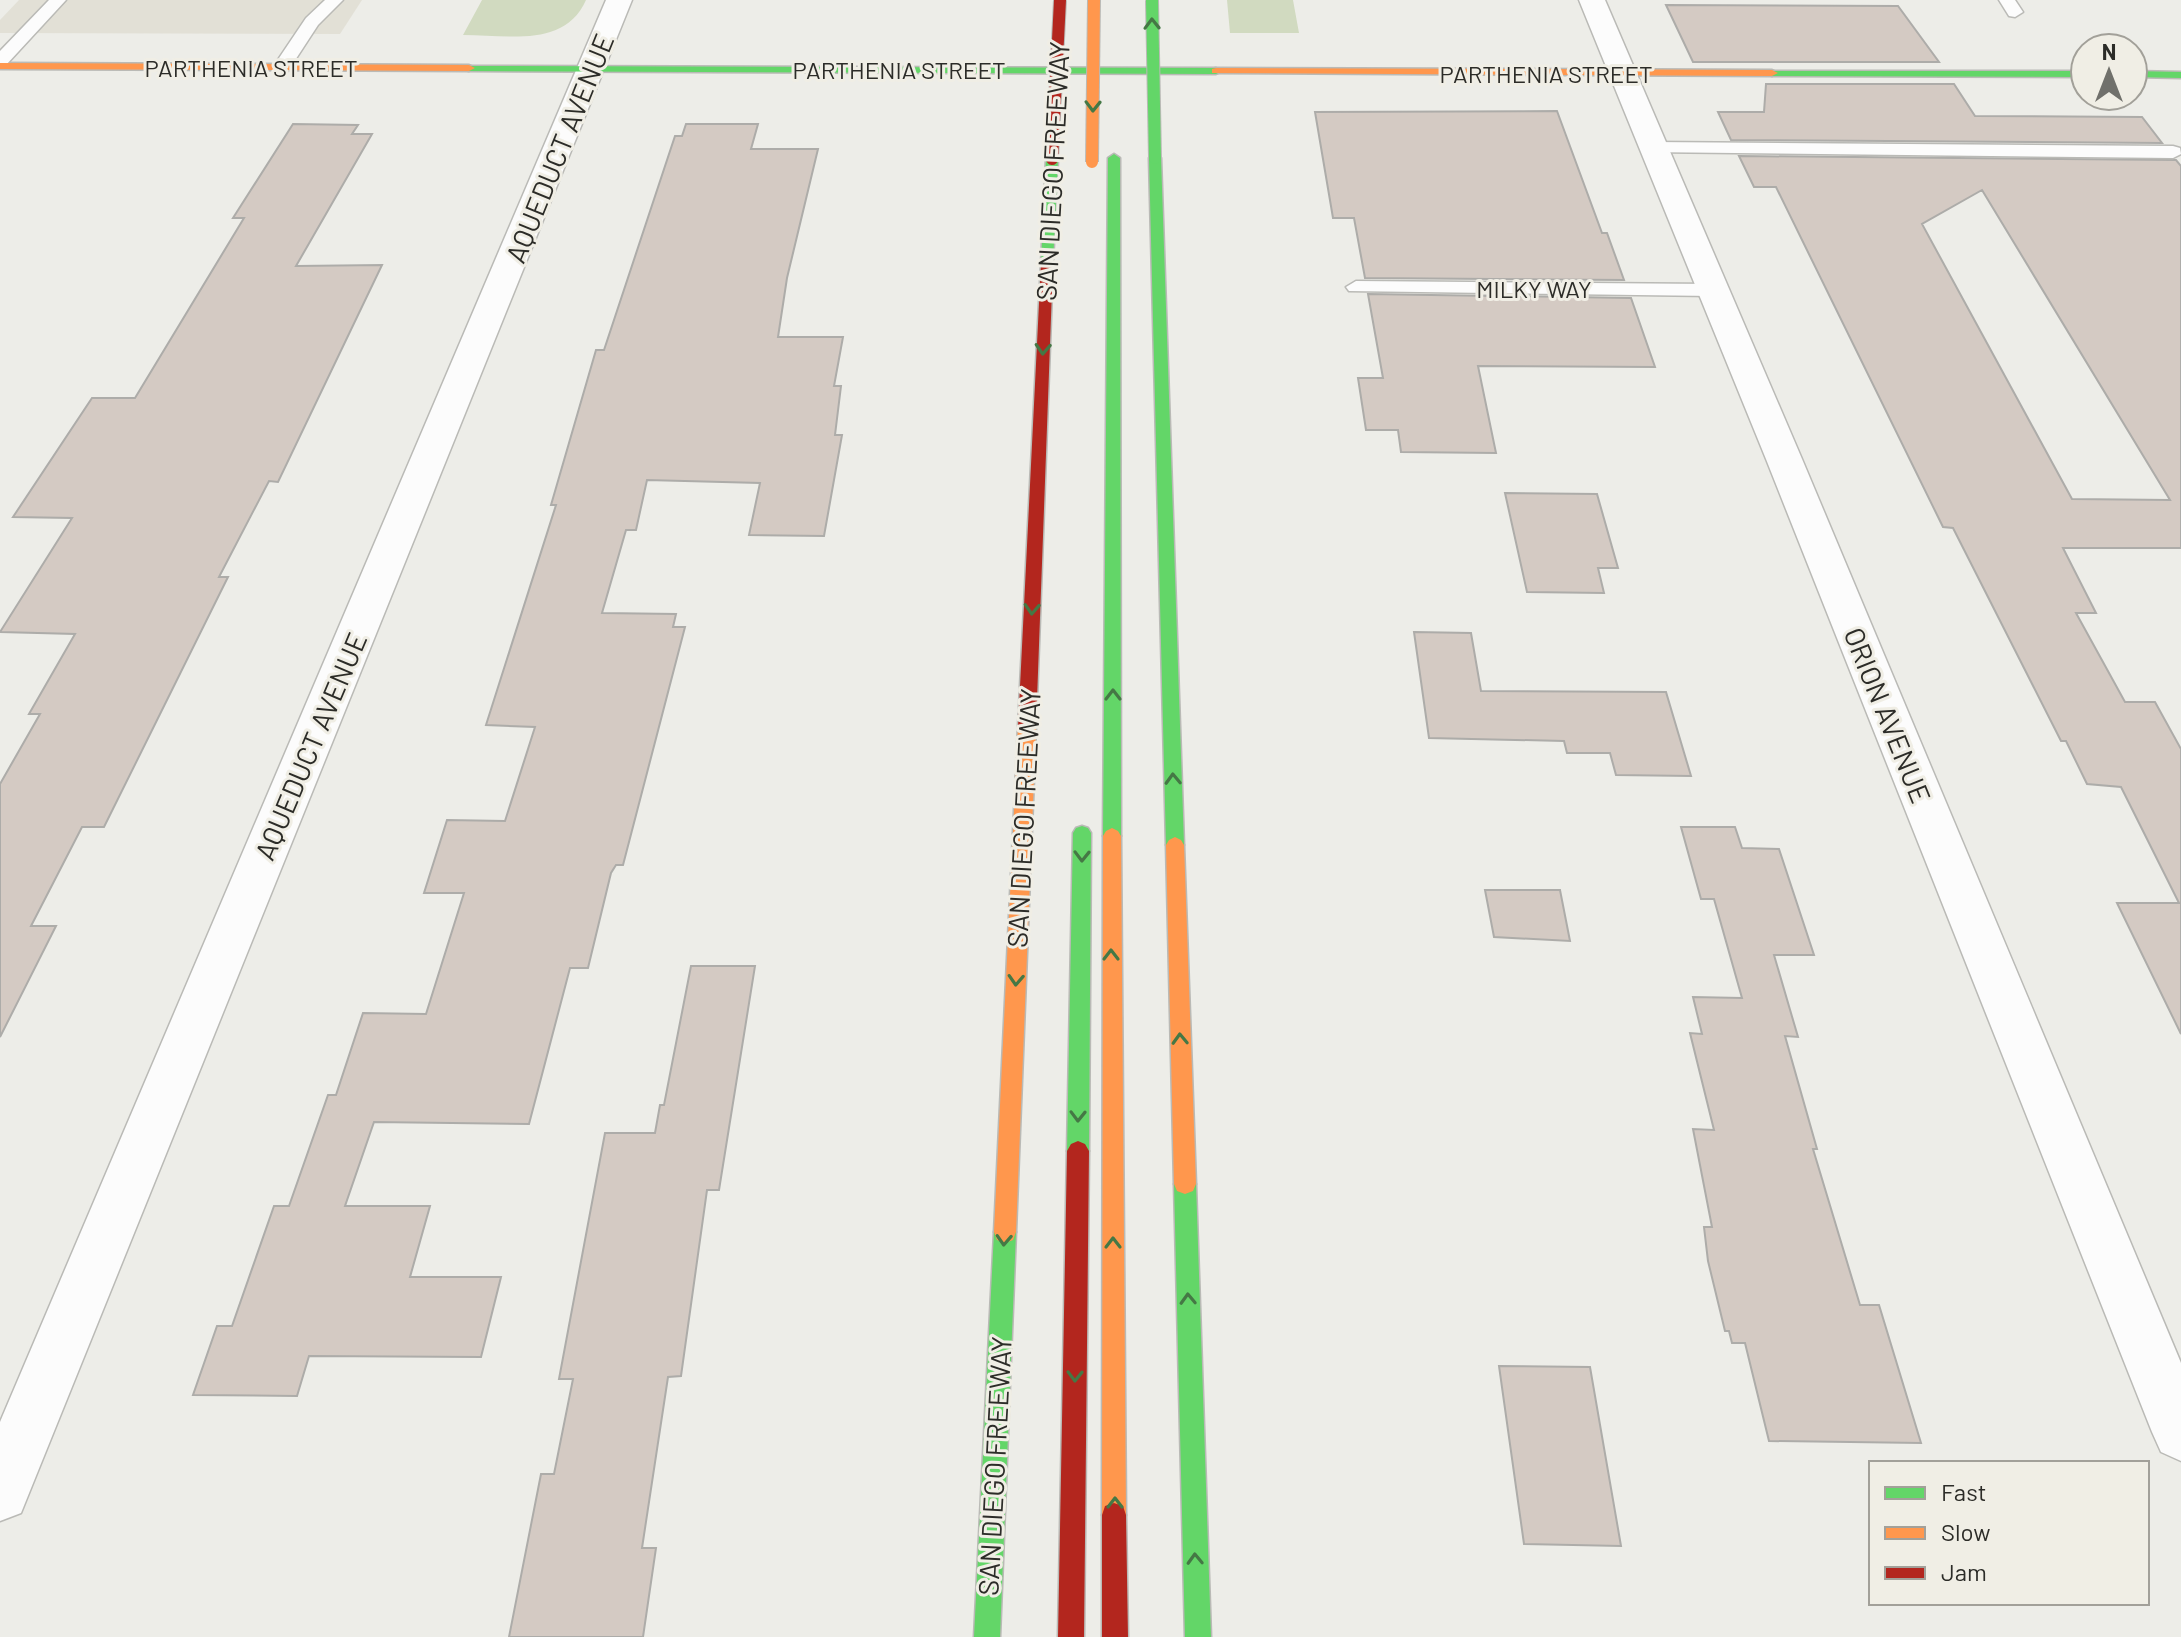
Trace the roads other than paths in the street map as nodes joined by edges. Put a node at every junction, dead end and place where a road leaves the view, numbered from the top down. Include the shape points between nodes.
1 (58, 0) edge
2 (335, 0) edge
3 (619, 0) edge
4 (1060, 0) edge
5 (1094, 0) edge
6 (1112, 0) edge
7 (1152, 0) edge
8 (1592, 0) edge
9 (0, 64) edge
10 (282, 67) junction
11 (589, 69) junction
12 (1620, 73) junction
13 (2069, 74) edge
14 (2149, 74) edge
15 (2181, 75) edge
16 (1113, 95) dead end
17 (1652, 148) junction
18 (1114, 150) dead end
19 (2173, 152) dead end
20 (1091, 170) dead end
21 (1356, 287) dead end
22 (1712, 290) junction
23 (1083, 812) dead end
24 (2181, 1432) edge
25 (0, 1492) edge
26 (987, 1637) edge
27 (1071, 1637) edge
28 (1115, 1637) edge
29 (1198, 1637) edge

1 - 9 lane
2 - 10 lane via 312,22
3 - 11 street, AQUEDUCT AVENUE
4 -> 26 main road, SAN DIEGO FREEWAY, bridge
5 -> 20 main road, bridge
6 - 16 main road
29 -> 7 main road, bridge
8 - 12 street, ORION AVENUE
9 - 10 main road, PARTHENIA STREET
10 - 11 main road, PARTHENIA STREET
11 - 12 main road, PARTHENIA STREET
11 - 25 street, AQUEDUCT AVENUE
12 - 13 main road, PARTHENIA STREET
12 - 17 street, ORION AVENUE
14 - 15 main road
17 - 19 lane
17 - 22 street, ORION AVENUE
28 -> 18 main road
21 - 22 lane, MILKY WAY
22 - 24 street, ORION AVENUE
23 -> 27 main road

